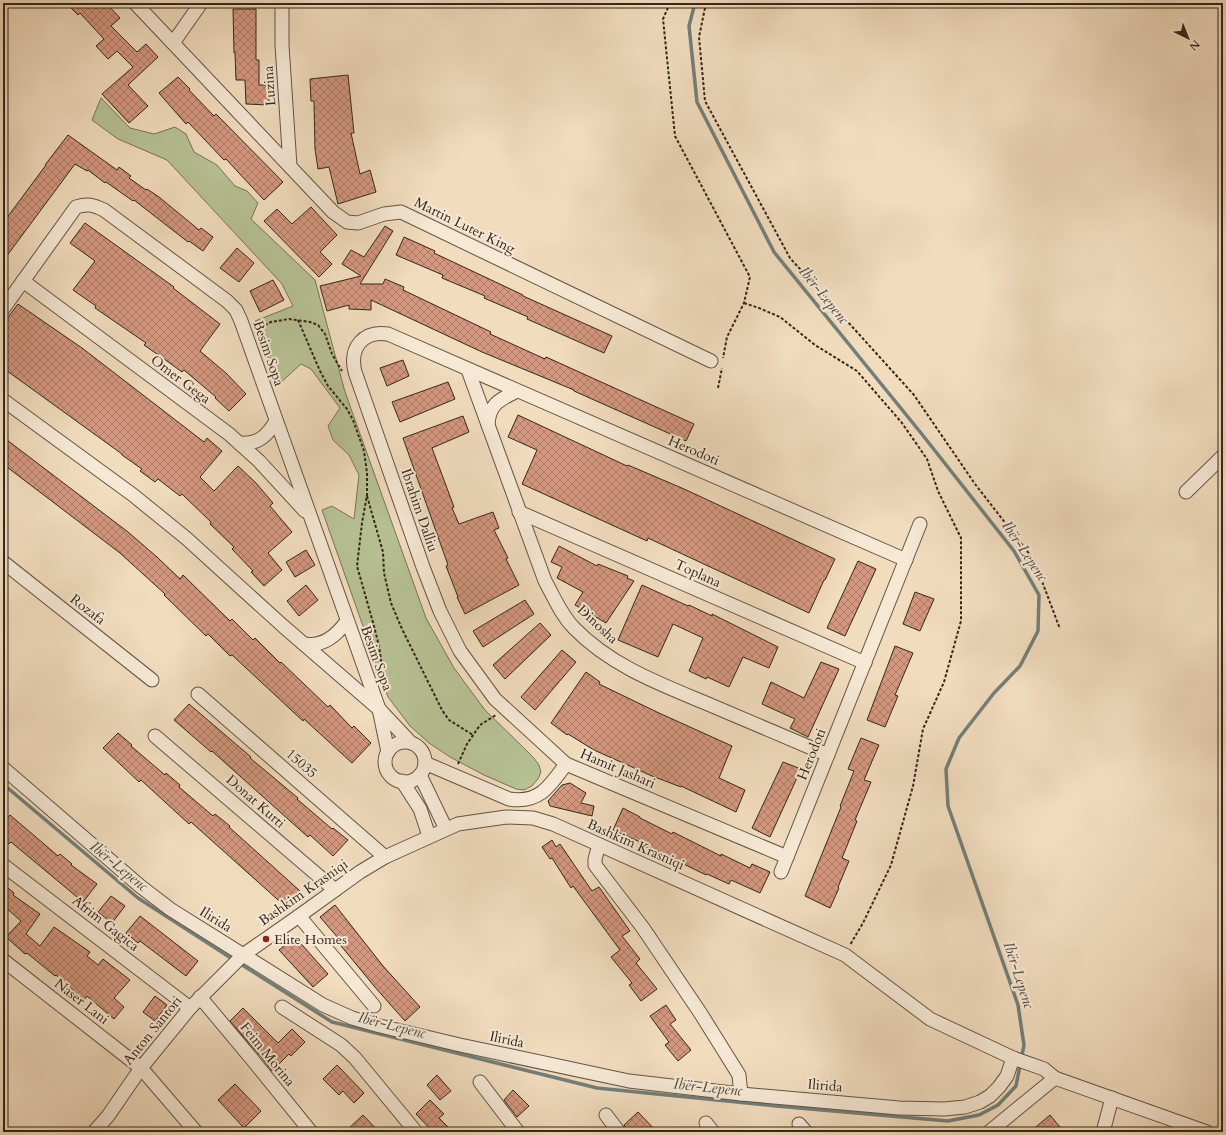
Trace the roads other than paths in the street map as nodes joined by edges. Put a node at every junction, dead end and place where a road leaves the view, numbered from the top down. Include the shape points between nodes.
1 (134, 3) edge
2 (201, 3) edge
3 (282, 3) edge
4 (173, 44) junction
5 (290, 166) junction
6 (23, 281) junction
7 (3, 309) edge
8 (719, 362) road end
9 (468, 370) junction
10 (517, 391) junction
11 (3, 400) edge
12 (276, 421) junction
13 (488, 425) junction
14 (239, 444) junction
15 (1223, 456) edge
16 (1186, 492) dead end
17 (519, 512) junction
18 (309, 515) junction
19 (920, 524) dead end
20 (906, 560) junction
21 (3, 562) edge
22 (347, 621) junction
23 (304, 644) junction
24 (865, 663) junction
25 (152, 680) dead end
26 (198, 694) dead end
27 (379, 709) junction
28 (155, 736) dead end
29 (410, 742) junction
30 (388, 752) junction
31 (828, 755) junction
32 (425, 763) junction
33 (566, 764) junction
34 (3, 768) edge
35 (420, 775) junction
36 (402, 782) junction
37 (446, 828) junction
38 (429, 836) junction
39 (599, 845) junction
40 (385, 857) junction
41 (787, 857) junction
42 (3, 864) edge
43 (781, 872) dead end
44 (335, 890) junction
45 (299, 916) junction
46 (243, 955) junction
47 (3, 960) edge
48 (200, 997) junction
49 (374, 1006) dead end
50 (282, 1007) dead end
51 (190, 1008) junction
52 (1013, 1058) junction
53 (141, 1068) junction
54 (1055, 1078) junction
55 (480, 1082) dead end
56 (741, 1094) junction
57 (1112, 1098) junction
58 (606, 1115) dead end
59 (94, 1132) edge
60 (196, 1132) edge
61 (311, 1132) edge
62 (416, 1132) edge
63 (518, 1132) edge
64 (619, 1132) edge
65 (989, 1132) edge
66 (1103, 1132) edge
67 (1208, 1132) edge

1 - 4 street, Martin Luter King
2 - 4 street
3 - 5 street, Luzina via 282,45
4 - 5 street, Martin Luter King
5 - 8 street, Martin Luter King via 333,212 347,222 358,223 384,214 401,212
6 - 7 street, Besim Sopa
6 - 12 street, Besim Sopa via 76,207 85,204 104,210 236,310
6 - 14 street, Omer Gega
9 - 10 street, Herodoti
9 - 13 street, Dinosha
9 - 33 street, Ibrahim Dalliu via 388,334 379,333 364,337 355,349 353,365 423,568 460,651 495,699
10 - 13 street via 492,408 488,414
10 - 20 street, Herodoti
11 - 23 street, Besim Sopa via 133,495 186,538
12 - 14 street via 257,441
12 - 18 street, Besim Sopa
13 - 17 street, Dinosha
14 - 18 street, Omer Gega via 259,461
15 - 16 street
17 - 24 street, Toplana
17 - 31 street, Dinosha via 545,581 560,609 574,627 594,645 623,667 648,679
18 - 22 street, Besim Sopa
19 - 20 street, Herodoti
20 - 24 street, Herodoti
21 - 25 street, Rozafa
22 - 23 street via 331,638 313,645
22 - 27 street, Besim Sopa
23 - 27 street, Besim Sopa
24 - 31 street, Herodoti
26 - 40 street, 15035
27 - 29 street, Besim Sopa
27 - 30 street, Besim Sopa
28 - 44 street, Donat Kurti
29 - 30 street via 397,744
29 - 32 street, Besim Sopa via 422,750
30 - 36 street, Besim Sopa via 387,771
31 - 41 street, Herodoti
32 - 33 street, Hamit Jashari via 508,799 525,800 546,789
32 - 35 street
33 - 41 street, Hamit Jashari
34 - 46 street, Ilirida via 140,886 170,909
35 - 36 street via 415,780
35 - 37 street
36 - 38 street, Besim Sopa via 420,809
37 - 38 street, Bashkim Krasniqi
37 - 39 street, Bashkim Krasniqi via 506,817 533,818 553,824
38 - 40 street, Bashkim Krasniqi
39 - 52 street, Bashkim Krasniqi via 844,955 930,1019
39 - 56 street via 595,865 643,928 705,1021 739,1075
40 - 44 street, Bashkim Krasniqi
41 - 43 street, Herodoti
42 - 51 street, Afrim Gagica
44 - 45 street, Bashkim Krasniqi
45 - 46 street, Bashkim Krasniqi
45 - 49 street
46 - 48 street, Anton Santori
46 - 56 street, Ilirida via 323,1005 352,1018 380,1026 629,1081
47 - 53 street, Naser Lani
48 - 51 street, Anton Santori
48 - 61 street, Feim Morina
50 - 62 street via 341,1045 355,1058
51 - 53 street, Anton Santori
52 - 54 street via 1044,1069
52 - 56 street, Ilirida via 1007,1076 999,1087 985,1099 965,1107 900,1108
53 - 59 street, Anton Santori
53 - 60 street, Naser Lani
54 - 57 street
54 - 65 street
55 - 63 street
57 - 66 street
57 - 67 street
58 - 64 street

